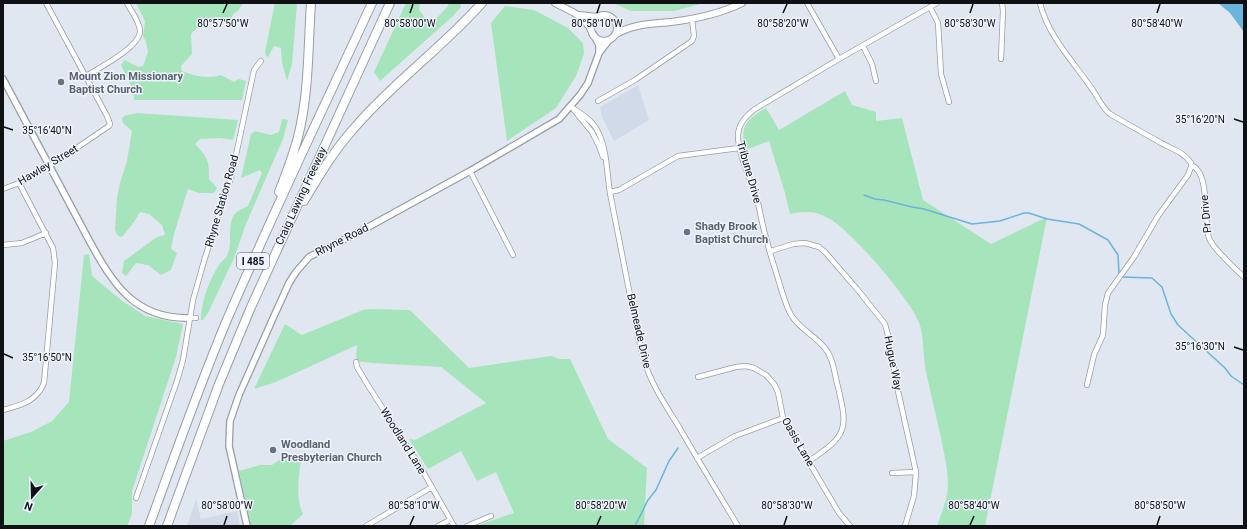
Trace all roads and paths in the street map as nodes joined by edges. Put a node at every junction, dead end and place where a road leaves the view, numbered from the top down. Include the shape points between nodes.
1 (46, 3) edge
2 (127, 3) edge
3 (311, 3) edge
4 (372, 3) edge
5 (390, 3) edge
6 (482, 3) edge
7 (555, 3) edge
8 (742, 3) edge
9 (807, 3) edge
10 (937, 3) edge
11 (1002, 3) edge
12 (1040, 3) edge
13 (930, 7) junction
14 (579, 16) junction
15 (598, 17) junction
16 (692, 19) junction
17 (614, 20) junction
18 (629, 28) junction
19 (593, 34) junction
20 (615, 35) junction
21 (609, 40) junction
22 (863, 46) junction
23 (599, 52) junction
24 (839, 59) junction
25 (1001, 59) dead end
26 (261, 61) dead end
27 (86, 76) junction
28 (3, 79) edge
29 (876, 81) dead end
30 (598, 101) dead end
31 (949, 102) dead end
32 (571, 107) junction
33 (739, 148) junction
34 (1191, 165) junction
35 (50, 166) junction
36 (470, 171) junction
37 (19, 183) junction
38 (3, 189) edge
39 (610, 192) junction
40 (46, 233) junction
41 (3, 245) edge
42 (277, 248) junction
43 (770, 251) junction
44 (513, 255) dead end
45 (255, 257) junction
46 (1244, 277) edge
47 (189, 318) junction
48 (196, 318) dead end
49 (356, 362) dead end
50 (698, 376) dead end
51 (1087, 385) dead end
52 (3, 410) edge
53 (783, 418) junction
54 (697, 458) junction
55 (809, 461) junction
56 (892, 472) dead end
57 (916, 472) junction
58 (432, 487) junction
59 (136, 498) dead end
60 (491, 516) dead end
61 (450, 520) junction
62 (149, 526) edge
63 (167, 526) edge
64 (247, 526) edge
65 (366, 526) edge
66 (438, 526) edge
67 (454, 526) edge
68 (467, 526) edge
69 (738, 526) edge
70 (850, 526) edge
71 (905, 526) edge

1 - 27 street
2 - 27 street via 139,27 137,41
3 - 45 highway via 306,83 298,136
4 - 45 highway, Craig Lawing Freeway / I 485
5 - 42 highway, Craig Lawing Freeway / I 485
6 - 42 highway via 372,109 340,144 316,179
7 - 14 main road
8 - 16 main road
9 - 24 street
10 - 13 street, Tribune Drive
11 - 25 street
12 - 34 street, Pr Drive via 1049,27 1106,111 1182,153
13 - 22 street, Tribune Drive
13 - 31 street via 938,23 941,74
14 - 15 main road
14 - 19 main road via 587,22
15 - 17 main road via 606,15
15 - 19 main road via 592,23
16 - 18 main road
16 - 30 street via 692,41
17 - 18 main road
17 - 20 main road via 617,27
18 - 20 main road
19 - 21 main road via 600,40
19 - 23 street via 599,45
20 - 21 main road
21 - 23 street, Rhyne Road
22 - 24 street, Tribune Drive
22 - 29 street via 872,64
23 - 32 street, Rhyne Road via 588,83
24 - 33 street, Tribune Drive via 750,113 738,131
26 - 47 street, Rhyne Station Road via 254,70 232,174
27 - 35 street, Hawley Street via 110,124
28 - 35 street
32 - 36 street, Rhyne Road via 553,123
32 - 39 street, Belmeade Drive via 585,116 597,130 604,151
33 - 39 street via 678,156 619,190
33 - 43 street, Tribune Drive via 758,202
34 - 46 street, Pr Drive via 1196,167 1203,185 1209,238
34 - 51 street via 1188,175 1108,293 1104,305 1103,335 1094,355
35 - 37 street, Hawley Street
35 - 47 street via 109,276 118,287 129,298 155,313
36 - 44 street
36 - 64 street, Rhyne Road via 309,257 289,282 230,421 229,446
37 - 38 street, Hawley Street
37 - 40 street
39 - 54 street, Belmeade Drive via 644,361 653,382
40 - 41 street via 22,243
40 - 52 street via 53,248 55,263 44,384 29,402
42 - 63 highway, Craig Lawing Freeway / I 485 via 222,378
43 - 55 street, Tribune Drive via 790,314 820,342 831,358 844,408 843,427 837,439 828,449
43 - 57 street, Hugue Way via 805,243 819,247 884,324
45 - 62 highway, Craig Lawing Freeway / I 485 via 208,369
47 - 48 street
47 - 59 street, Rhyne Station Road via 178,381
49 - 58 street, Woodland Lane
50 - 53 street, Oasis Lane via 746,366 754,368 766,375 774,384
53 - 54 street via 735,436
53 - 55 street, Oasis Lane
54 - 69 street, Belmeade Drive
55 - 70 street, Oasis Lane via 839,513
56 - 57 street
57 - 71 street, Hugue Way via 914,496
58 - 61 street, Woodland Lane
58 - 65 street
60 - 68 street
61 - 66 street
61 - 67 street, Woodland Lane

